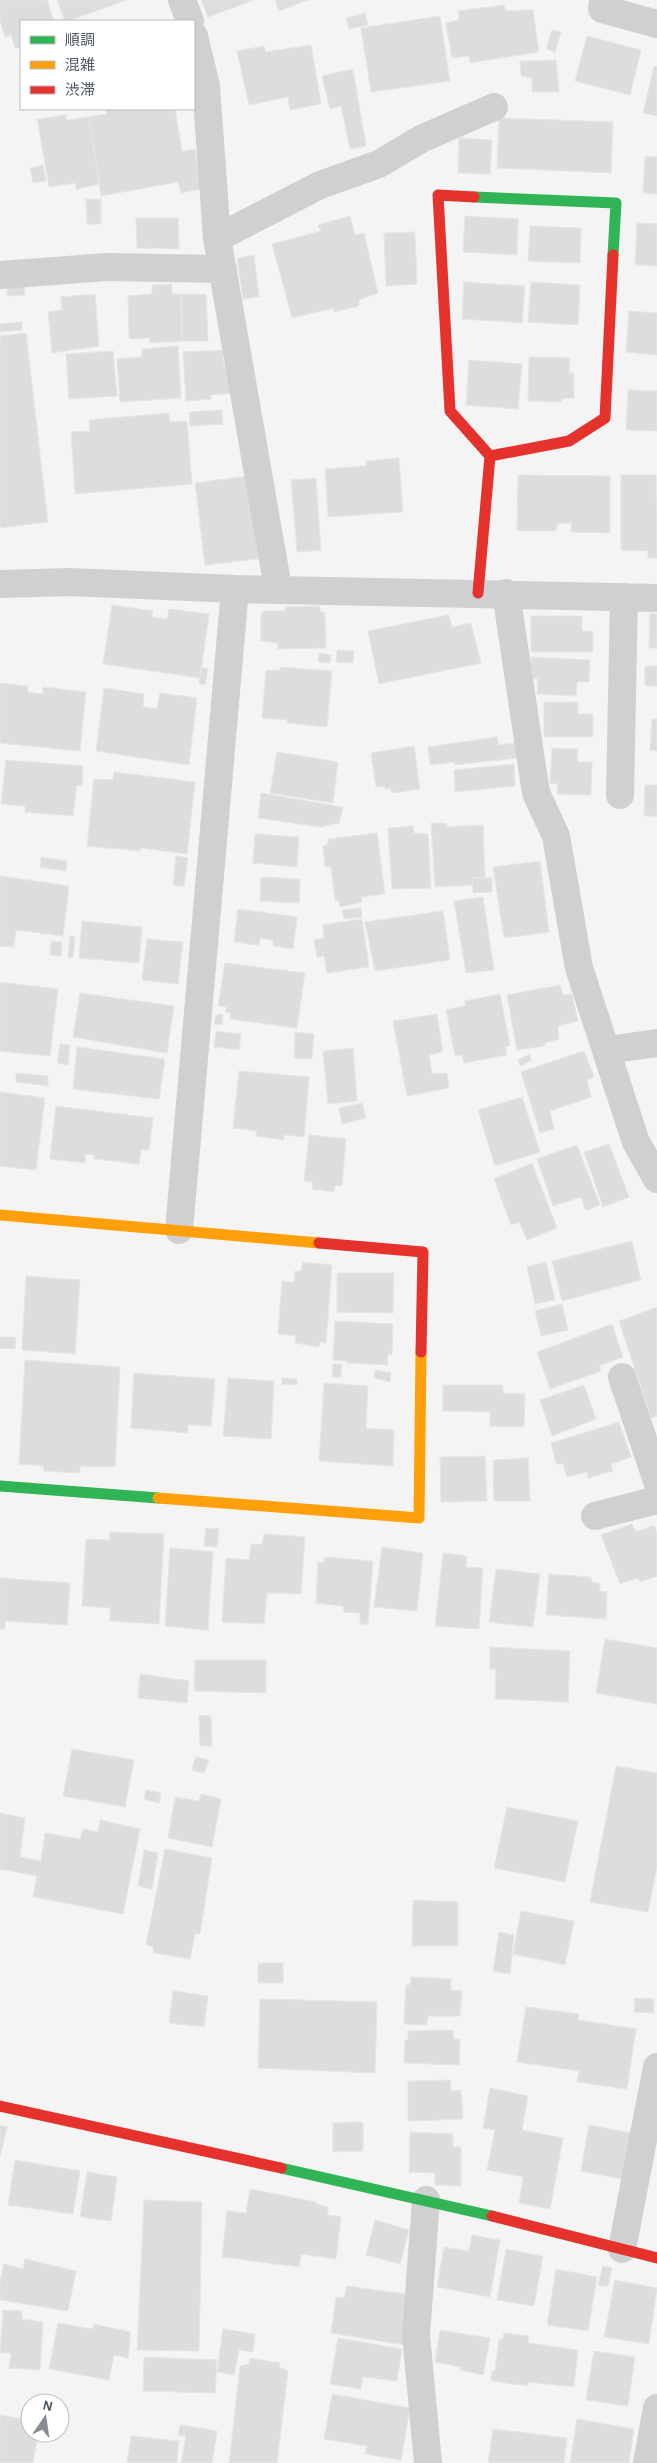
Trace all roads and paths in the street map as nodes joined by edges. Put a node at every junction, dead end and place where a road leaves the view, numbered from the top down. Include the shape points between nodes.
1 (182, 0) edge
2 (602, 0) edge
3 (190, 20) edge
4 (657, 24) edge
5 (195, 40) edge
6 (494, 107) dead end
7 (217, 238) junction
8 (223, 270) junction
9 (0, 275) edge
10 (490, 456) junction
11 (0, 584) edge
12 (278, 588) junction
13 (235, 589) junction
14 (478, 593) junction
15 (506, 593) junction
16 (624, 597) junction
17 (657, 598) edge
18 (620, 795) dead end
19 (657, 1043) edge
20 (607, 1050) junction
21 (657, 1179) edge
22 (0, 1215) edge
23 (179, 1230) junction
24 (622, 1377) dead end
25 (657, 1481) edge
26 (0, 1486) edge
27 (657, 1500) edge
28 (594, 1516) dead end
29 (657, 2066) edge
30 (0, 2106) edge
31 (426, 2200) junction
32 (622, 2248) junction
33 (657, 2258) edge
34 (657, 2408) edge
35 (428, 2463) edge
36 (647, 2463) edge

1 - 3 street
2 - 4 street via 602,9
5 - 7 street via 206,86
6 - 7 street via 421,139 379,164 320,185
7 - 8 street
8 - 9 street via 107,267
8 - 12 street
10 - 10 street via 450,411 438,195 616,203 605,418 570,441
10 - 14 street
11 - 13 street via 70,582
12 - 13 street
12 - 14 street
13 - 23 street
14 - 15 street
15 - 16 street
15 - 20 street via 536,793 556,836 579,968
16 - 17 street
16 - 18 street
19 - 20 street
20 - 21 street via 636,1142
22 - 23 street
23 - 26 street via 423,1252 419,1518
24 - 25 street
27 - 28 street
29 - 32 street
30 - 31 street
31 - 32 street
31 - 35 street via 416,2335
32 - 33 street
34 - 36 street

